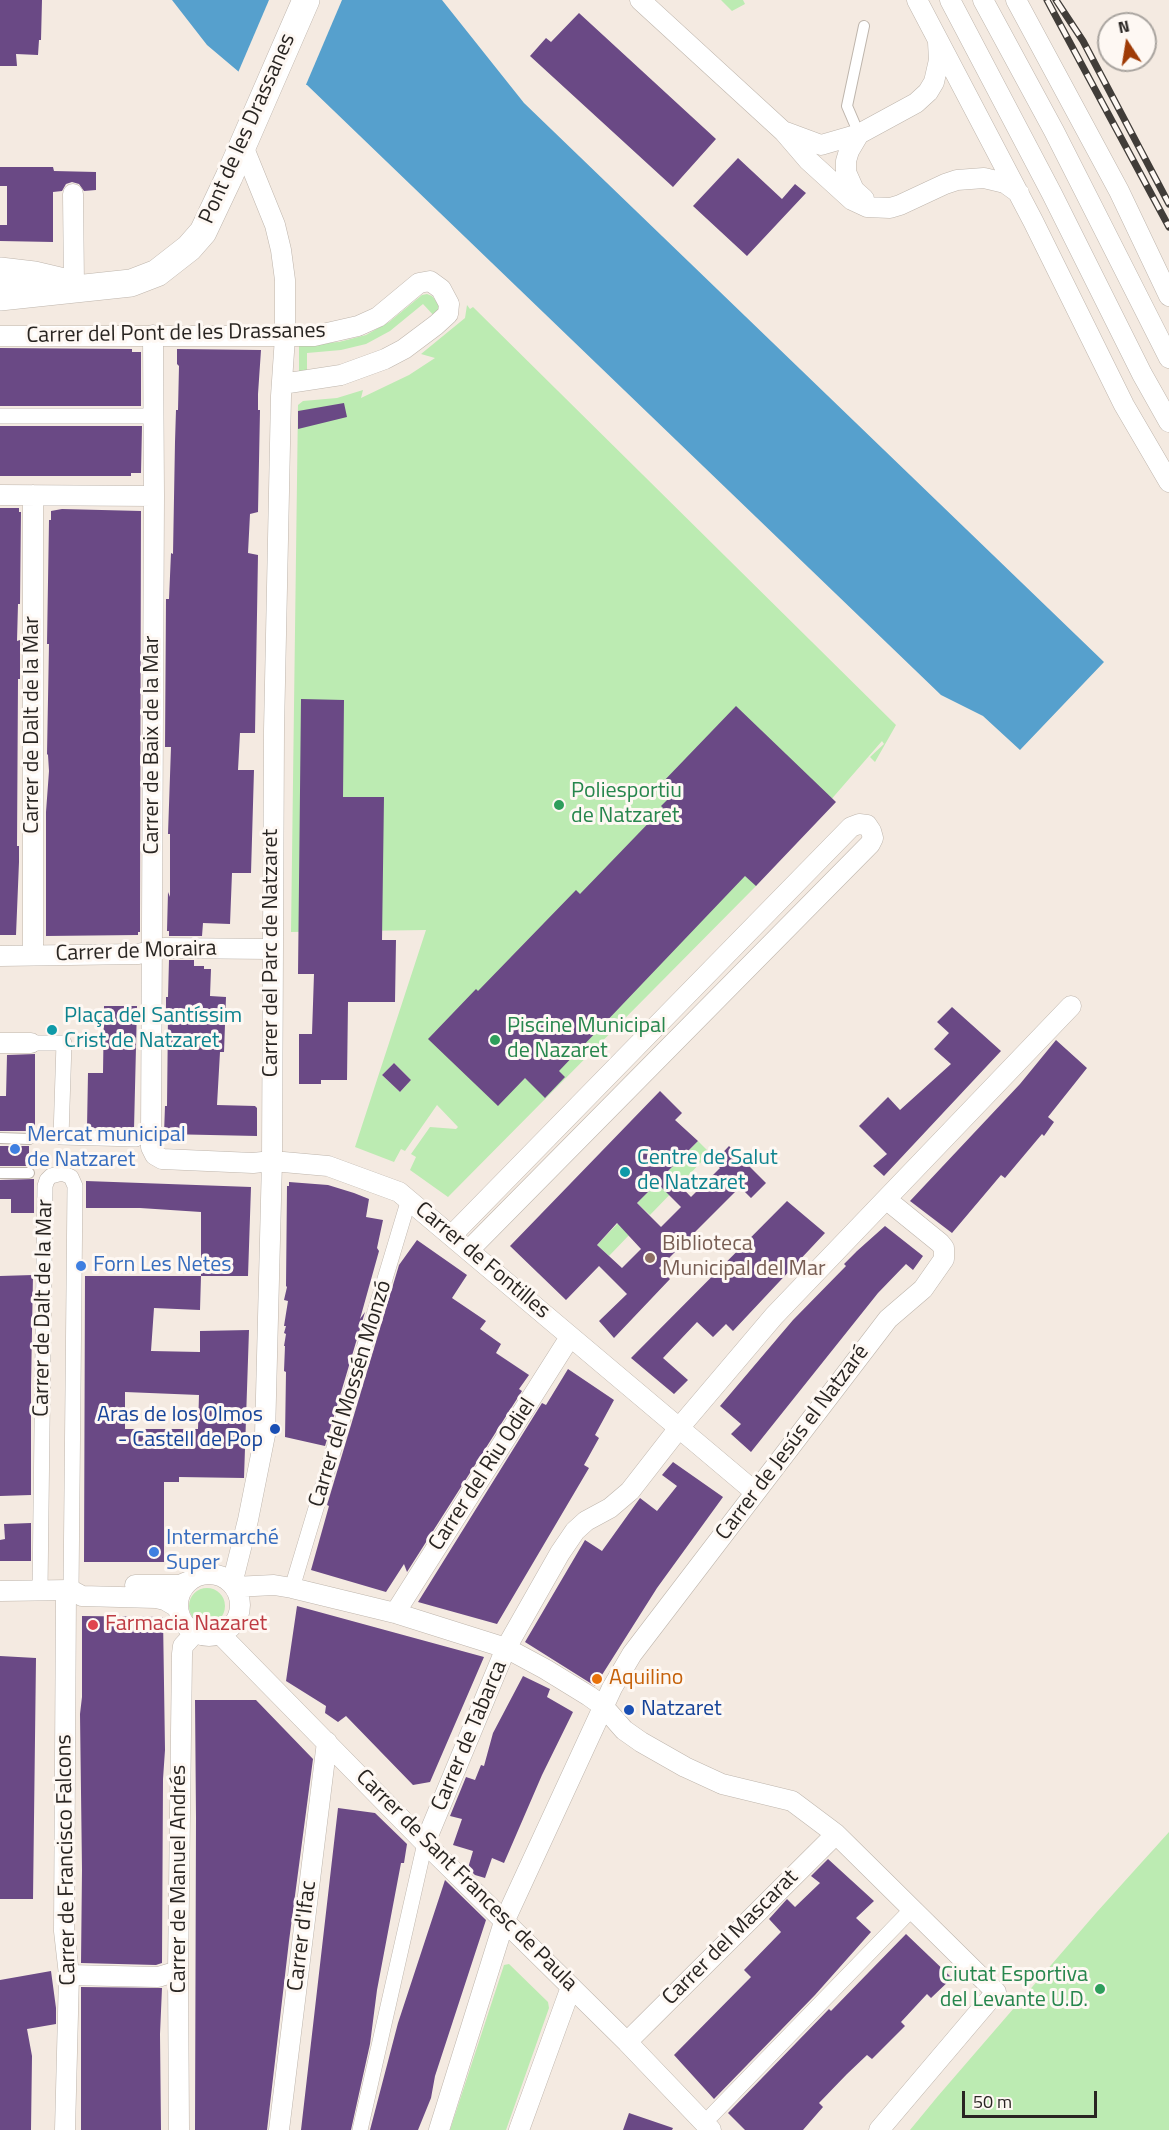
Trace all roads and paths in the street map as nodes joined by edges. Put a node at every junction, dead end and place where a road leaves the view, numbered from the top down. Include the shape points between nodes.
1 (306, 0) edge
2 (640, 0) edge
3 (917, 0) edge
4 (950, 0) edge
5 (983, 0) edge
6 (1016, 0) edge
7 (864, 26) dead end
8 (938, 40) junction
9 (784, 132) junction
10 (859, 134) junction
11 (243, 146) junction
12 (1019, 193) junction
13 (73, 194) dead end
14 (890, 208) junction
15 (0, 271) edge
16 (0, 282) edge
17 (74, 284) junction
18 (1169, 296) edge
19 (0, 297) edge
20 (153, 335) junction
21 (0, 336) edge
22 (285, 337) junction
23 (1169, 358) edge
24 (282, 384) junction
25 (0, 416) edge
26 (153, 416) junction
27 (1169, 422) edge
28 (1169, 482) edge
29 (0, 495) edge
30 (33, 495) junction
31 (154, 496) junction
32 (272, 949) junction
33 (153, 952) junction
34 (33, 955) junction
35 (0, 956) edge
36 (1071, 1006) dead end
37 (0, 1043) edge
38 (31, 1043) joint
39 (0, 1138) edge
40 (29, 1139) dead end
41 (136, 1139) dead end
42 (155, 1155) joint
43 (272, 1161) junction
44 (0, 1173) edge
45 (29, 1173) dead end
46 (409, 1199) junction
47 (887, 1200) junction
48 (452, 1235) junction
49 (469, 1250) junction
50 (570, 1337) junction
51 (679, 1428) junction
52 (755, 1492) junction
53 (187, 1582) junction
54 (233, 1586) junction
55 (292, 1588) junction
56 (40, 1590) junction
57 (68, 1590) junction
58 (0, 1591) edge
59 (177, 1607) junction
60 (395, 1613) junction
61 (195, 1633) junction
62 (220, 1634) junction
63 (506, 1648) junction
64 (603, 1707) junction
65 (327, 1742) junction
66 (836, 1834) junction
67 (425, 1843) junction
68 (912, 1910) junction
69 (504, 1922) junction
70 (178, 1971) junction
71 (69, 1974) junction
72 (571, 1987) junction
73 (627, 2042) junction
74 (709, 2125) edge
75 (65, 2130) edge
76 (179, 2130) edge
77 (279, 2130) edge
78 (360, 2130) edge
79 (439, 2130) edge
80 (519, 2130) edge
81 (879, 2130) edge

1 - 11 main road, Pont de les Drassanes
2 - 9 street
3 - 8 street
4 - 27 street
5 - 23 street via 1054,130
6 - 18 street via 1119,191
7 - 10 lane via 847,106
8 - 10 street via 937,71 928,92 916,103
8 - 12 street
9 - 10 street via 821,146
9 - 14 street via 852,200 867,207
10 - 14 street via 846,161 848,180 862,198
11 - 17 main road, Pont de les Drassanes via 203,232 170,264 144,280 116,286
11 - 22 street, Carrer del Parc de Natzaret via 281,250
12 - 14 street via 995,179 971,178 945,184
12 - 28 street via 1124,405
13 - 17 street
15 - 17 main road
16 - 17 main road
17 - 19 main road, Carrer del Pont de les Drassanes
20 - 21 street, Carrer del Pont de les Drassanes
20 - 22 street, Carrer del Pont de les Drassanes
20 - 26 street, Carrer de Baix de la Mar
22 - 24 street, Carrer del Parc de Natzaret
22 - 24 street, Carrer del Pont de les Drassanes via 314,336 358,326 378,317 419,283 430,281 441,289 449,304 448,314 436,326 404,349 369,366 341,375
24 - 32 street, Carrer del Parc de Natzaret
25 - 26 street
26 - 31 street, Carrer de Baix de la Mar
29 - 30 street
30 - 31 street
30 - 34 street, Carrer de Dalt de la Mar
31 - 33 street, Carrer de Baix de la Mar
32 - 33 street, Carrer de Moraira via 164,948
32 - 43 street, Carrer del Parc de Natzaret
33 - 34 street, Carrer de Moraira
33 - 42 street, Carrer de Baix de la Mar via 150,1137
34 - 35 street, Carrer de Moraira
36 - 47 street, Carrer de Tabarca
37 - 38 street
38 - 41 street via 64,1043 61,1137
39 - 40 lane
42 - 43 street, Carrer de Fontilles via 162,1159
43 - 46 street, Carrer de Fontilles via 328,1166
43 - 54 street, Carrer del Parc de Natzaret via 264,1435
44 - 45 lane
46 - 48 street, Carrer de Fontilles
46 - 55 street, Carrer del Mossén Monzó
47 - 51 street, Carrer de Tabarca via 774,1316
47 - 52 street, Carrer de Jesús el Natzaré via 940,1243 944,1259 923,1289 888,1319
48 - 49 street, Carrer de Fontilles
48 - 49 street via 851,827 867,825 873,838 870,844
49 - 50 street, Carrer de Fontilles
50 - 51 street, Carrer de Fontilles
50 - 60 street, Carrer del Riu Odiel
51 - 52 street, Carrer de Fontilles
51 - 63 street, Carrer de Tabarca via 620,1501 575,1531
52 - 64 street, Carrer de Jesús el Natzaré via 632,1654
53 - 54 street via 207,1574 218,1575
53 - 57 street via 81,1584
53 - 59 street
54 - 55 street
54 - 62 street via 239,1610 230,1628
55 - 60 street
56 - 57 street
56 - 57 street, Carrer de Dalt de la Mar via 45,1186 51,1176 62,1173 71,1177 75,1186
56 - 58 street
57 - 59 street via 82,1596 156,1598
57 - 71 street, Carrer de Francisco Falcons via 64,1931
59 - 61 street via 186,1627
60 - 63 street
61 - 62 street
61 - 70 street, Carrer de Manuel Andrés via 183,1646 182,1654
62 - 65 street, Carrer de Sant Francesc de Paula
63 - 64 street
63 - 67 street, Carrer de Tabarca
64 - 66 street via 624,1730 685,1767 722,1784 792,1801
64 - 69 street, Carrer de Jesús el Natzaré
65 - 67 street, Carrer de Sant Francesc de Paula
65 - 77 street, Carrer d'Ifac
66 - 68 street
66 - 73 street, Carrer del Mascarat
67 - 69 street, Carrer de Sant Francesc de Paula
67 - 78 street, Carrer de Tabarca
68 - 74 street
68 - 81 street via 996,1992
69 - 72 street, Carrer de Sant Francesc de Paula
69 - 79 street, Carrer de Jesús el Natzaré
70 - 71 street via 158,1977
70 - 76 street, Carrer de Manuel Andrés
71 - 75 street, Carrer de Francisco Falcons
72 - 73 street, Carrer de Sant Francesc de Paula
72 - 80 street
73 - 74 street, Carrer de Sant Francesc de Paula

